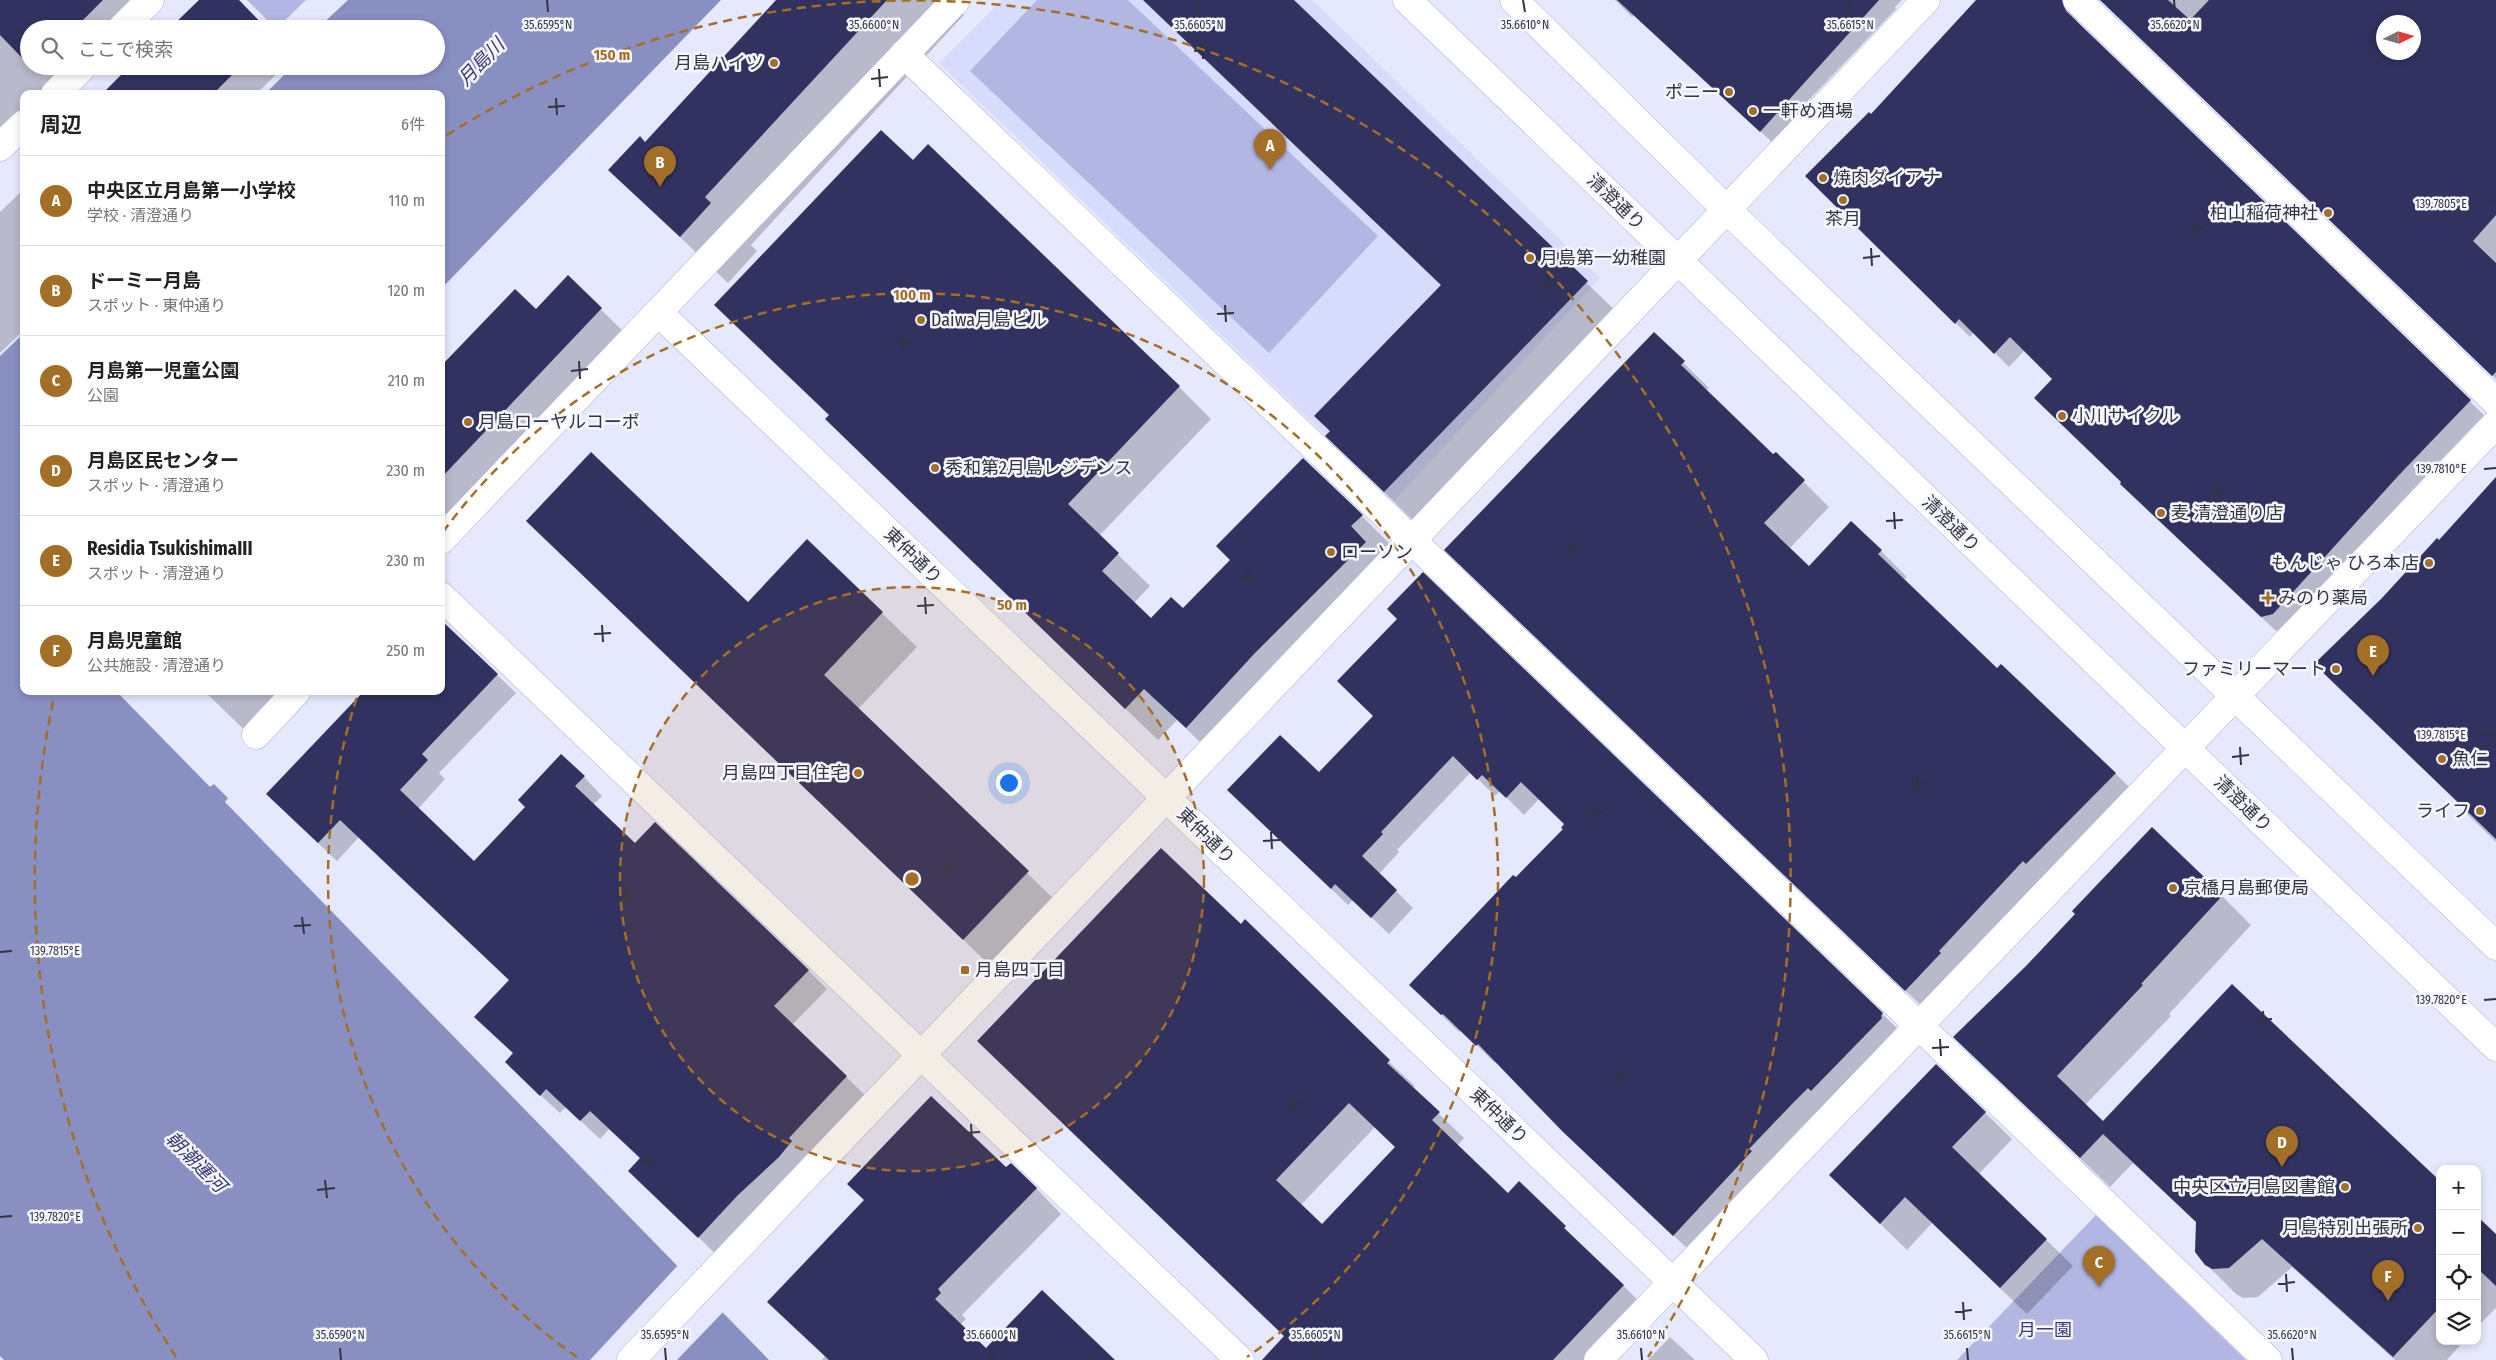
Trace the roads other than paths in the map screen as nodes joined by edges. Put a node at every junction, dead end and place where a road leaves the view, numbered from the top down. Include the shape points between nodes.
1 (150, 0) edge
2 (956, 0) edge
3 (1407, 0) edge
4 (1514, 0) edge
5 (1926, 0) edge
6 (2077, 0) edge
7 (130, 20) edge
8 (904, 54) junction
9 (73, 75) edge
10 (59, 90) edge
11 (20, 128) edge
12 (0, 148) edge
13 (1727, 210) junction
14 (1678, 262) junction
15 (658, 312) junction
16 (2496, 402) edge
17 (2496, 424) edge
18 (445, 536) edge
19 (1412, 540) junction
20 (445, 600) edge
21 (293, 695) edge
22 (2234, 695) junction
23 (256, 735) dead end
24 (2184, 747) junction
25 (1166, 798) junction
26 (2496, 946) edge
27 (1918, 1025) junction
28 (2496, 1046) edge
29 (921, 1054) junction
30 (1673, 1282) junction
31 (631, 1360) edge
32 (1240, 1360) edge
33 (1598, 1360) edge
34 (1754, 1360) edge
35 (2268, 1360) edge

1 - 7 street
2 - 8 street
3 - 14 street, 清澄通り
4 - 13 street
5 - 13 street
6 - 16 street
8 - 15 street
8 - 19 street
9 - 10 street
11 - 12 street
13 - 14 street
13 - 22 street
14 - 19 street
14 - 24 street, 清澄通り
15 - 18 street
15 - 25 street, 東仲通り
17 - 22 street
19 - 25 street
19 - 27 street
20 - 29 street
21 - 23 street
22 - 24 street
22 - 26 street
24 - 27 street
24 - 28 street, 清澄通り
25 - 29 street
25 - 30 street, 東仲通り
27 - 30 street
27 - 35 street
29 - 31 street
29 - 32 street
30 - 33 street
30 - 34 street, 東仲通り

